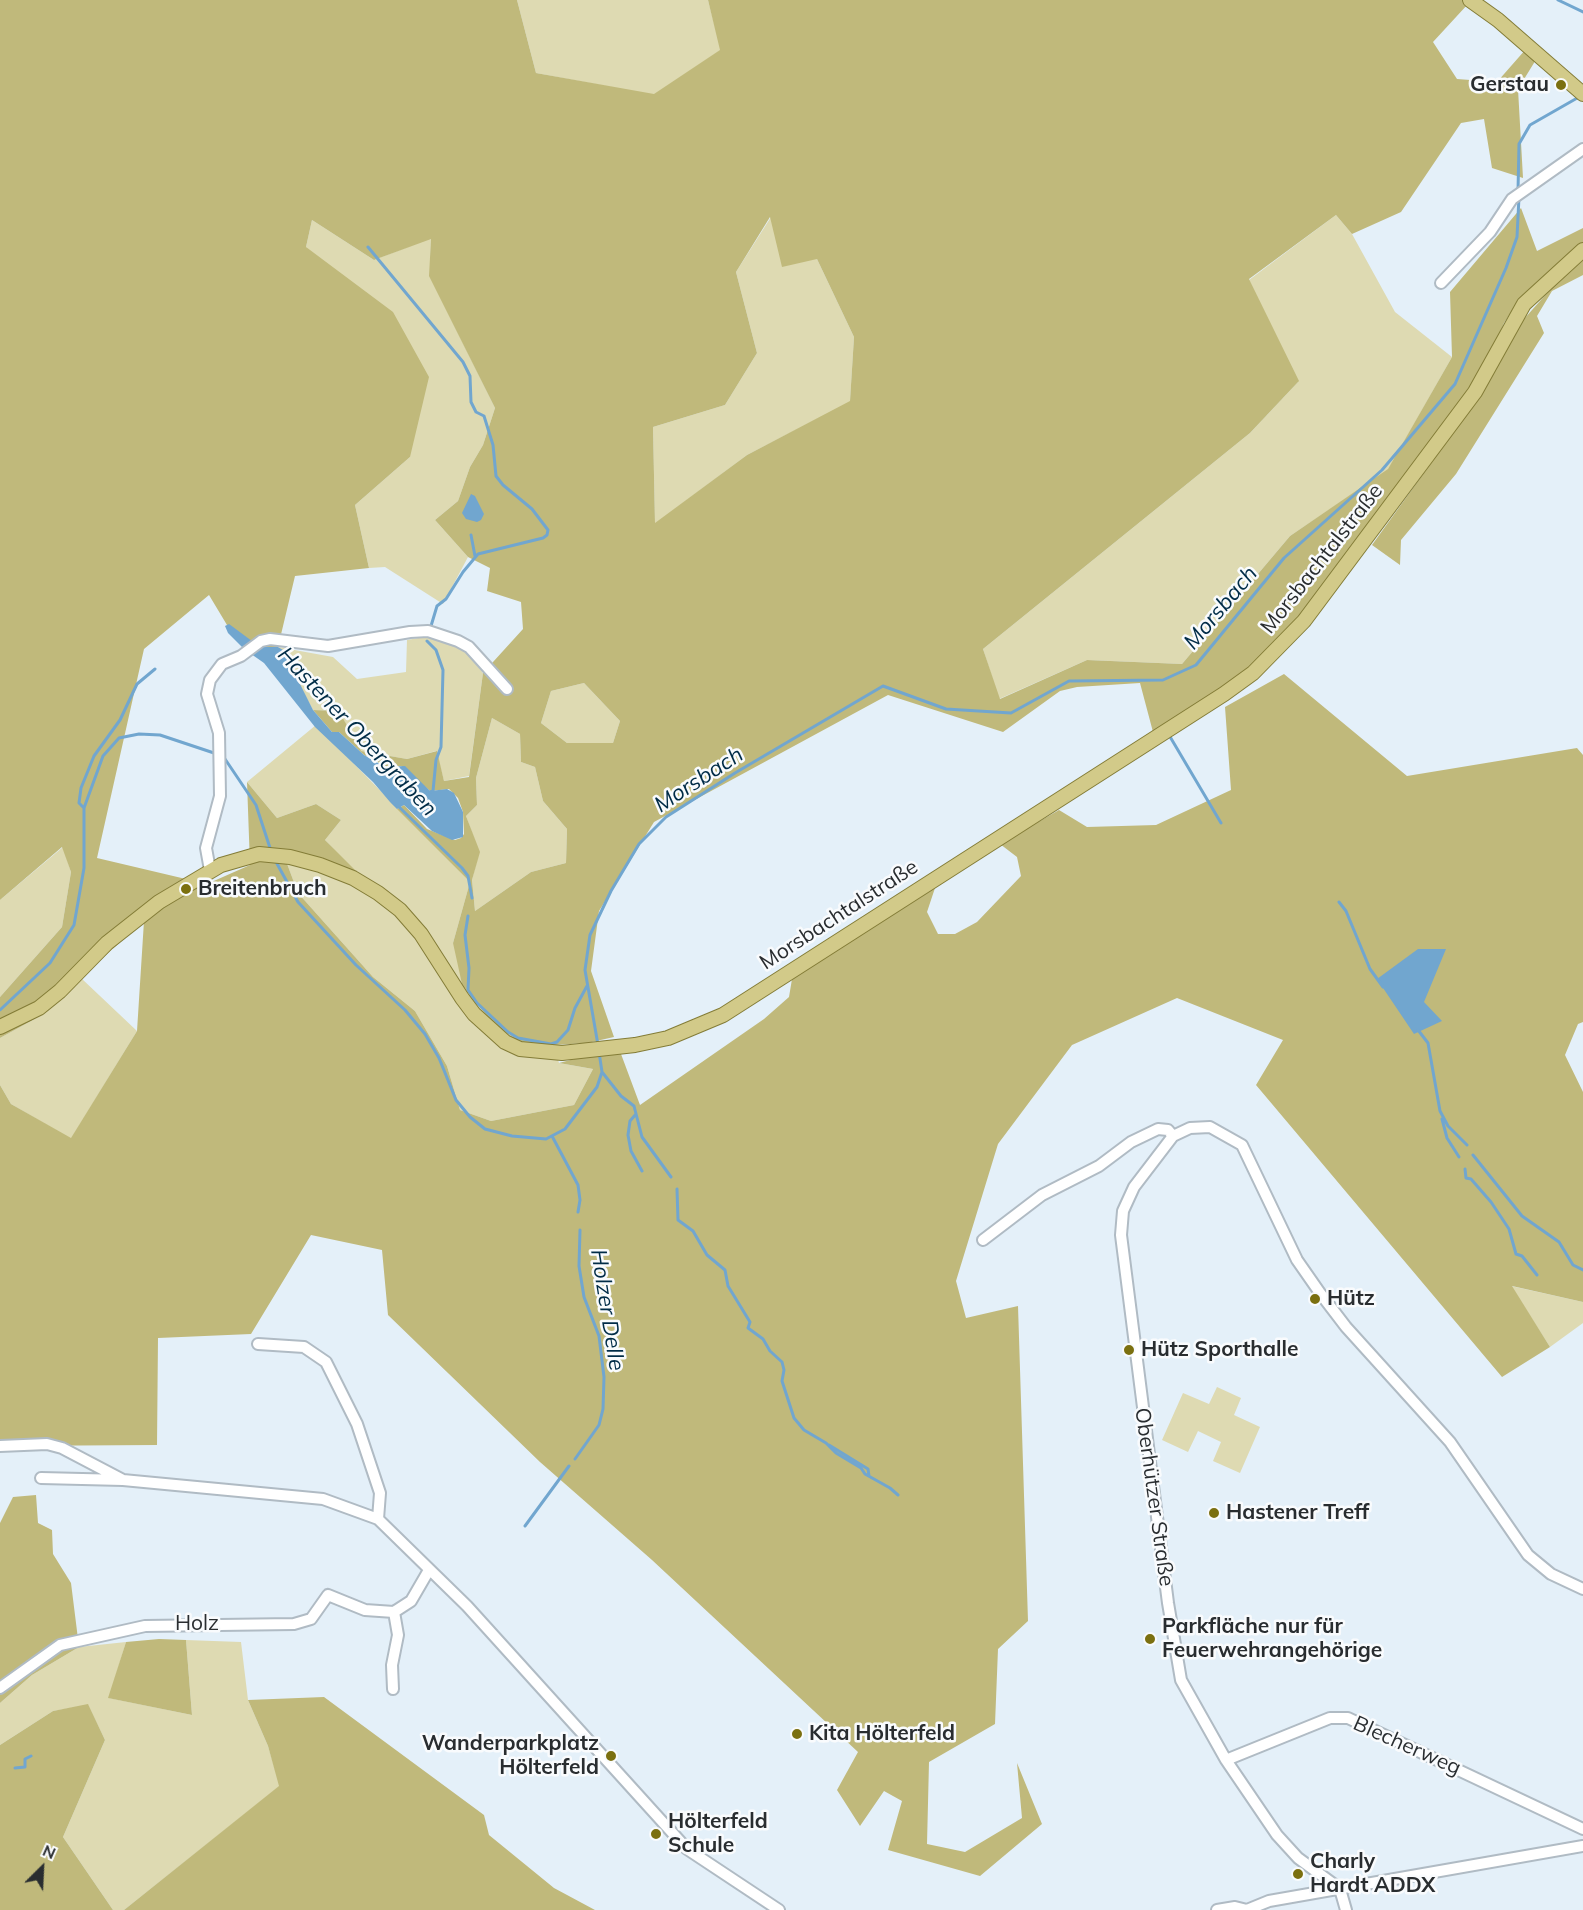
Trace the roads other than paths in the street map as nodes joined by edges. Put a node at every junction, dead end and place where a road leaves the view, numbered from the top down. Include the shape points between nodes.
1 (1470, 0) edge
2 (1579, 90) edge
3 (1583, 148) edge
4 (1583, 250) edge
5 (1441, 283) dead end
6 (507, 689) dead end
7 (210, 870) junction
8 (0, 1027) edge
9 (1173, 1136) junction
10 (983, 1240) dead end
11 (258, 1344) dead end
12 (0, 1446) edge
13 (41, 1478) dead end
14 (123, 1480) junction
15 (378, 1519) junction
16 (429, 1570) junction
17 (1583, 1589) edge
18 (394, 1612) junction
19 (0, 1688) edge
20 (393, 1689) dead end
21 (1226, 1760) junction
22 (1583, 1829) edge
23 (1583, 1846) edge
24 (1340, 1889) junction
25 (779, 1910) edge
26 (1217, 1910) edge
27 (1247, 1910) edge
28 (1346, 1910) edge

1 - 2 main road
3 - 5 street via 1512,199 1490,232
4 - 7 main road, Morsbachtalstraße via 1524,304 1475,392 1304,621 1240,684 723,1015 668,1038 606,1050 520,1049 487,1027 400,910 353,878 280,855 238,858
6 - 7 street via 469,647 428,631 328,646 279,638 251,647 222,664 210,680 207,694 217,721 219,748 219,803 206,848
7 - 8 main road, Morsbachtalstraße via 144,912 39,1008
9 - 10 street via 1162,1129 1150,1131 1099,1166 1042,1195
9 - 17 street via 1197,1127 1217,1129 1242,1145 1297,1260 1346,1328 1450,1442 1528,1555 1545,1570
9 - 21 street, Oberhützer Straße via 1134,1187 1123,1211 1120,1235 1181,1680
11 - 15 street via 304,1347 326,1362 357,1424 380,1493
12 - 14 street via 47,1444 62,1448
13 - 14 street
14 - 15 street via 322,1499
15 - 16 street
16 - 18 street via 411,1601
16 - 25 street via 467,1606 687,1849
18 - 19 street, Holz via 365,1610 328,1595 311,1619 294,1624 145,1626 60,1645
18 - 20 street via 398,1635 392,1665
21 - 22 street, Blecherweg via 1330,1718 1348,1718
21 - 24 street, Oberhützer Straße via 1277,1835 1298,1858
23 - 24 street
24 - 27 street via 1269,1901
24 - 28 street
26 - 27 street

